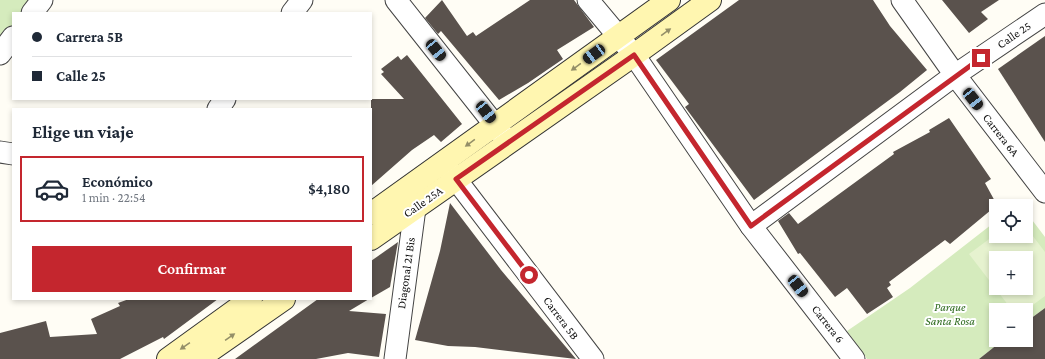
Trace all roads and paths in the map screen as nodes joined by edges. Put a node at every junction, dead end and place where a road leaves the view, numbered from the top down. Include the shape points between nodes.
1 (42, 0) edge
2 (302, 0) edge
3 (396, 0) edge
4 (588, 0) edge
5 (669, 0) edge
6 (710, 0) edge
7 (902, 0) edge
8 (33, 12) edge
9 (293, 12) edge
10 (1045, 14) edge
11 (619, 36) junction
12 (12, 38) edge
13 (0, 54) edge
14 (634, 55) junction
15 (955, 75) junction
16 (495, 125) junction
17 (508, 143) junction
18 (0, 152) edge
19 (12, 154) edge
20 (443, 162) junction
21 (456, 179) junction
22 (1045, 192) edge
23 (408, 200) junction
24 (372, 214) edge
25 (751, 226) junction
26 (372, 238) edge
27 (250, 300) edge
28 (283, 300) edge
29 (168, 359) edge
30 (198, 359) edge
31 (395, 359) edge
32 (593, 359) edge
33 (854, 359) edge

1 - 8 street
2 - 9 street
3 - 16 street
4 - 11 street, Carrera 6
5 - 11 street, Calle 25A
14 -> 6 street, Calle 25A
7 - 15 street, Carrera 6A
10 - 15 street, Calle 25
11 - 14 street, Carrera 6
11 -> 16 street, Calle 25A
12 - 13 street
14 - 17 street, Calle 25A
14 - 25 street, Carrera 6
15 - 22 street, Carrera 6A
15 - 25 street, Calle 25
16 - 17 street
16 -> 20 street, Calle 25A
17 - 21 street, Calle 25A
18 - 19 street
20 - 21 street, Carrera 5B
20 - 23 street, Calle 25A
21 - 23 street, Calle 25A
21 - 32 street, Carrera 5B
23 - 24 street, Calle 25A
23 - 26 street, Calle 25A
23 - 31 street, Diagonal 21 Bis
25 - 33 street, Carrera 6
27 -> 29 street
30 -> 28 street

